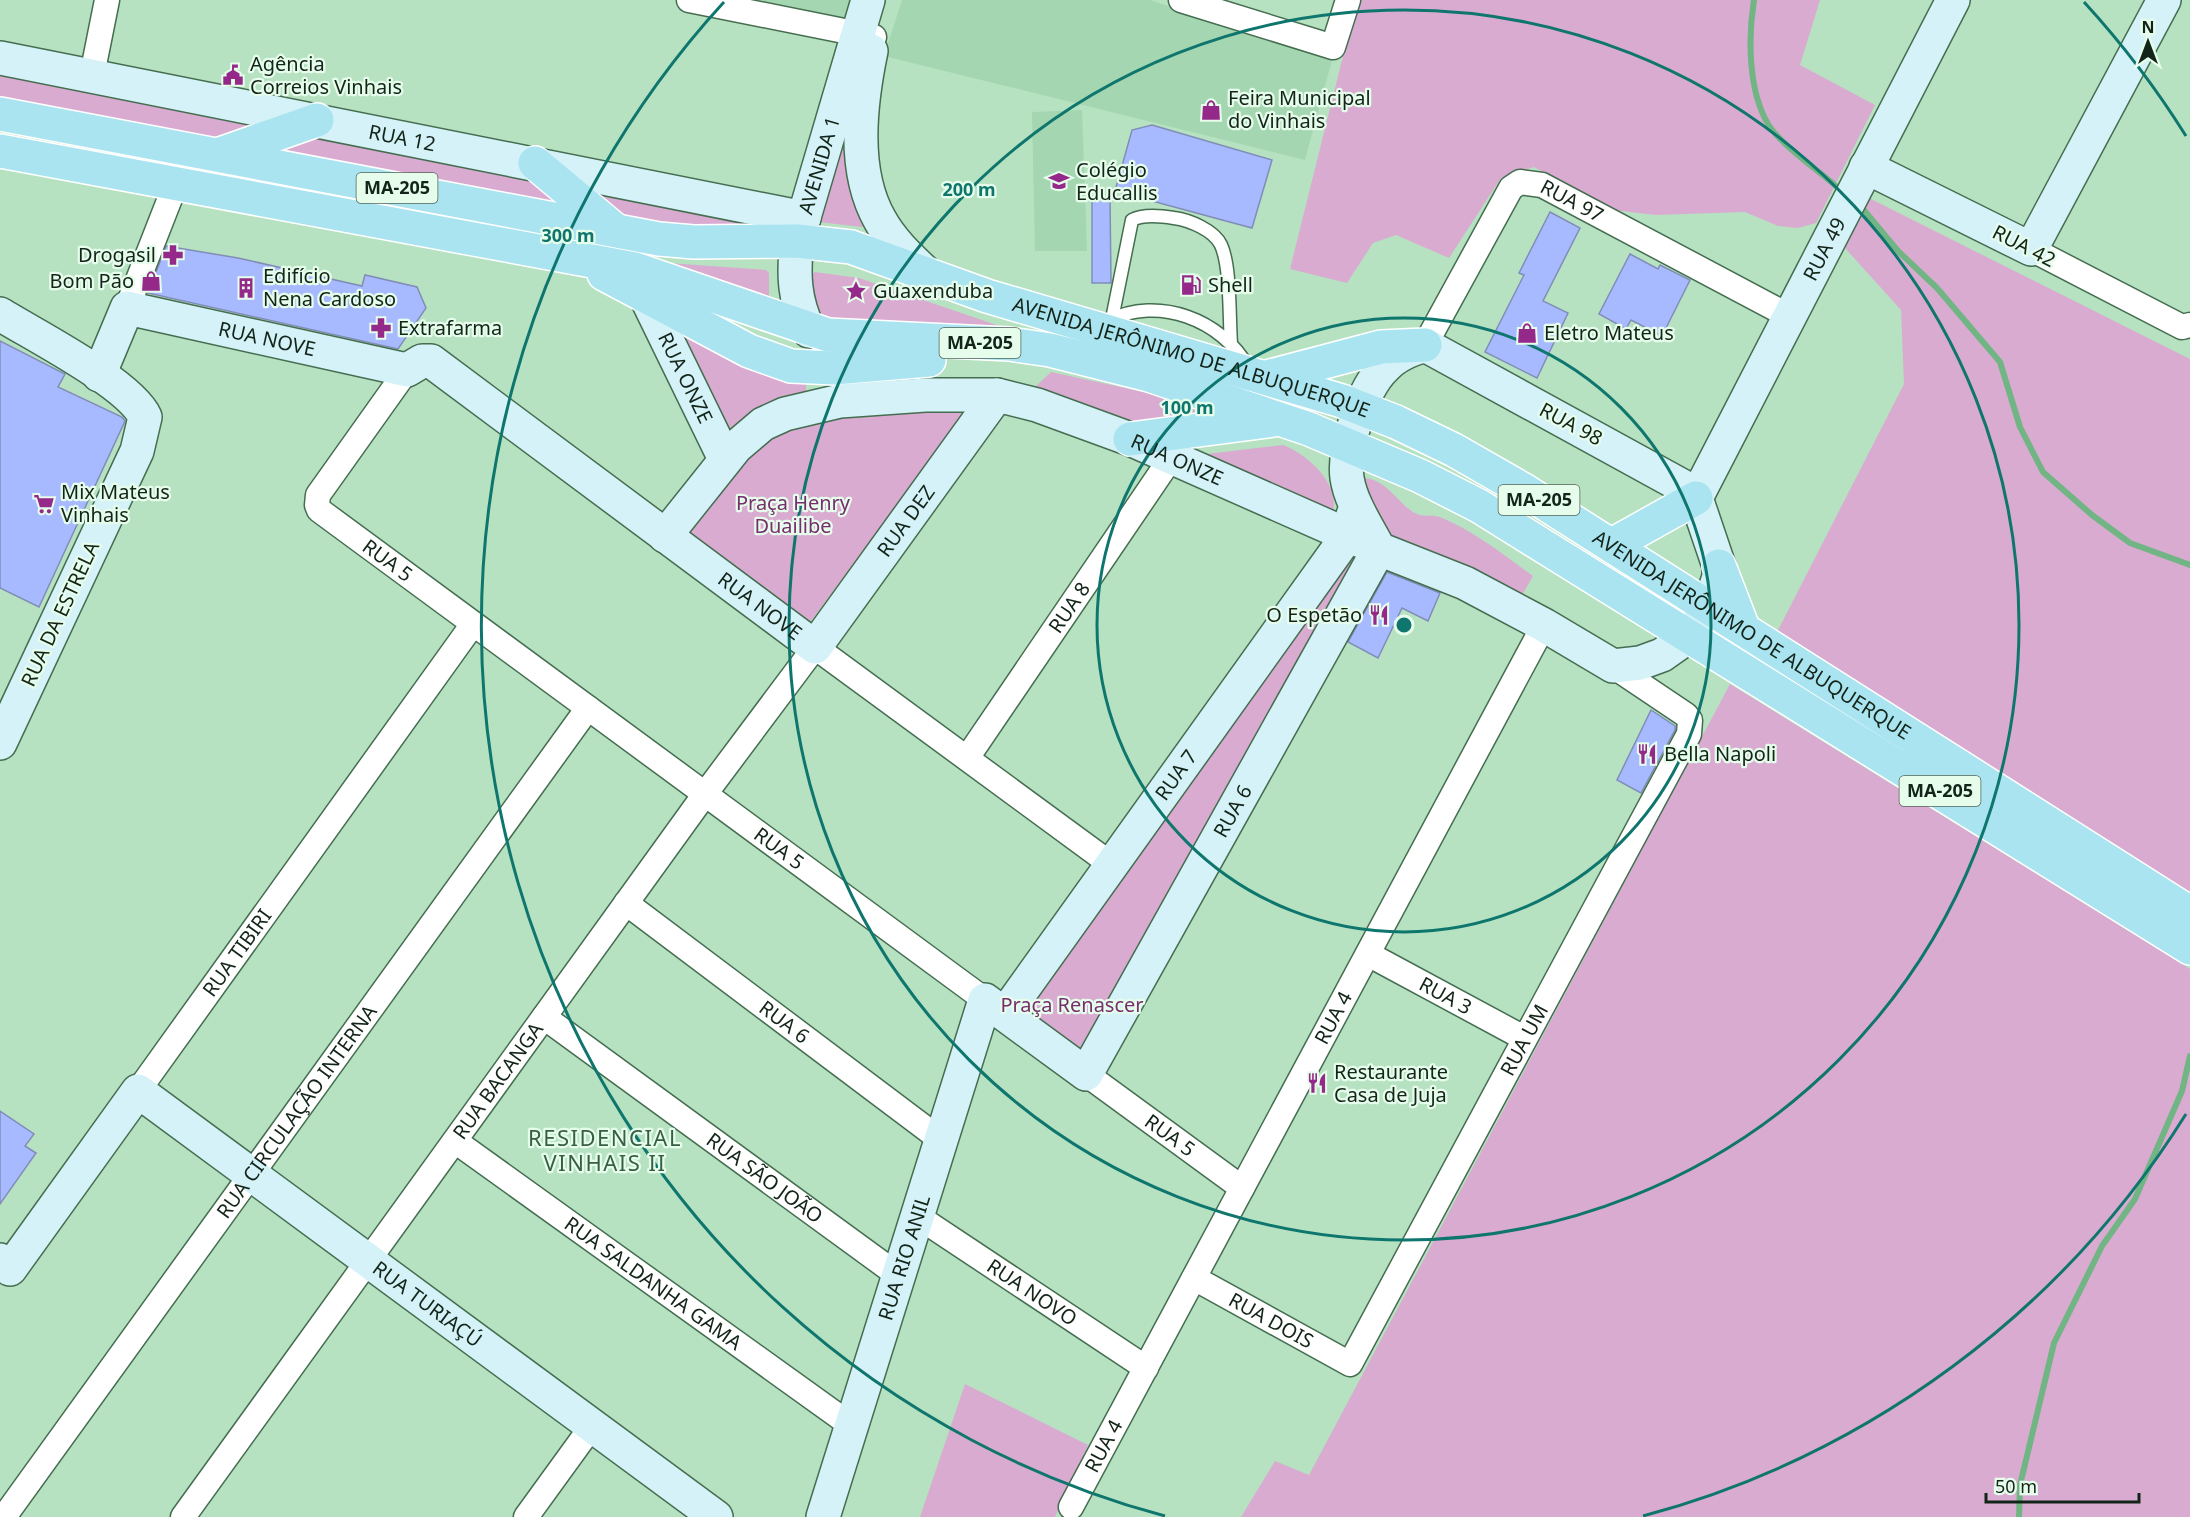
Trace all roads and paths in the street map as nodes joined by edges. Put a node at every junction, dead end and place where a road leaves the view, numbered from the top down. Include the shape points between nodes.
1 (107, 0) edge
2 (689, 0) edge
3 (868, 0) edge
4 (886, 0) edge
5 (1181, 0) edge
6 (1348, 0) edge
7 (1953, 0) edge
8 (2164, 0) edge
9 (866, 35) junction
10 (0, 58) edge
11 (92, 75) junction
12 (0, 114) edge
13 (317, 120) junction
14 (0, 151) edge
15 (218, 155) junction
16 (535, 163) junction
17 (1866, 167) junction
18 (176, 183) junction
19 (800, 229) junction
20 (615, 230) junction
21 (2031, 249) junction
22 (571, 256) junction
23 (929, 276) junction
24 (646, 297) junction
25 (127, 308) junction
26 (0, 314) edge
27 (1789, 316) junction
28 (1104, 323) junction
29 (2186, 326) edge
30 (809, 331) junction
31 (1231, 343) junction
32 (1425, 345) junction
33 (407, 370) junction
34 (99, 375) junction
35 (1149, 375) junction
36 (1259, 375) junction
37 (997, 395) junction
38 (1361, 408) junction
39 (1282, 419) junction
40 (1130, 439) junction
41 (1349, 444) junction
42 (1171, 458) junction
43 (725, 459) junction
44 (1696, 498) junction
45 (1352, 520) junction
46 (665, 536) junction
47 (1612, 545) junction
48 (1379, 549) junction
49 (1719, 566) junction
50 (1709, 607) junction
51 (473, 624) junction
52 (1544, 625) junction
53 (1743, 628) junction
54 (1689, 636) junction
55 (815, 647) junction
56 (1613, 666) junction
57 (588, 708) junction
58 (0, 743) edge
59 (967, 758) junction
60 (705, 794) junction
61 (1112, 865) junction
62 (626, 903) junction
63 (2190, 913) edge
64 (2190, 948) edge
65 (1368, 954) junction
66 (995, 1007) junction
67 (544, 1017) junction
68 (1524, 1038) junction
69 (1086, 1074) junction
70 (138, 1091) junction
71 (941, 1140) junction
72 (455, 1141) junction
73 (251, 1174) junction
74 (1242, 1188) junction
75 (917, 1216) junction
76 (368, 1261) junction
77 (3, 1271) edge
78 (899, 1276) junction
79 (1194, 1278) junction
80 (1350, 1364) joint
81 (1146, 1368) junction
82 (592, 1426) junction
83 (852, 1426) junction
84 (1071, 1507) dead end
85 (4, 1517) edge
86 (183, 1517) edge
87 (526, 1517) edge
88 (716, 1517) edge
89 (823, 1517) edge

1 - 11 street
2 - 9 street
3 - 9 street, AVENIDA 1
4 - 9 street, AVENIDA 1
5 - 6 street via 1333,47
7 - 17 street, RUA 49
8 - 21 street
9 - 19 street, AVENIDA 1
9 - 23 street, AVENIDA 1 via 862,160 865,182 880,221
10 - 11 street, RUA 12
11 - 13 street, RUA 12
12 - 15 main road, AVENIDA JERÔNIMO DE ALBUQUERQUE / MA-205
13 - 15 main road
13 - 16 street, RUA 12
14 - 18 main road, AVENIDA JERÔNIMO DE ALBUQUERQUE / MA-205
15 - 20 main road, AVENIDA JERÔNIMO DE ALBUQUERQUE / MA-205
16 - 19 street, RUA 12
16 - 20 main road
17 - 21 street, RUA 42
17 - 27 street, RUA 49
18 - 22 main road, AVENIDA JERÔNIMO DE ALBUQUERQUE / MA-205
18 - 25 street
19 - 20 main road, AVENIDA JERÔNIMO DE ALBUQUERQUE / MA-205 via 676,241
19 - 23 main road, AVENIDA JERÔNIMO DE ALBUQUERQUE / MA-205
19 - 30 street, AVENIDA 1 via 793,280 797,304
21 - 29 street, RUA 42
22 - 24 main road
22 - 30 main road, AVENIDA JERÔNIMO DE ALBUQUERQUE / MA-205 via 635,269
23 - 28 main road, AVENIDA JERÔNIMO DE ALBUQUERQUE / MA-205 via 987,296
24 - 35 main road via 749,351 791,366 834,368 894,361 996,359
24 - 43 street, RUA ONZE
25 - 33 street, RUA NOVE
25 - 34 street
26 - 34 street, RUA DA ESTRELA
27 - 32 street, RUA 97 via 1542,185 1520,182 1511,188
27 - 44 street, RUA 49
28 - 31 lane via 1148,311 1175,314 1202,322
28 - 31 lane via 1132,220 1152,216 1179,219 1203,228 1221,245
28 - 36 main road, AVENIDA JERÔNIMO DE ALBUQUERQUE / MA-205
30 - 35 main road, AVENIDA JERÔNIMO DE ALBUQUERQUE / MA-205 via 847,338 1030,346
31 - 36 lane
32 - 36 main road via 1381,347
32 - 38 street via 1386,365
32 - 44 street, RUA 98 via 1671,478
33 - 46 street, RUA NOVE via 431,361
33 - 51 street, RUA 5 via 318,495 316,505
34 - 58 street, RUA DA ESTRELA via 141,408 144,430
35 - 39 main road, AVENIDA JERÔNIMO DE ALBUQUERQUE / MA-205
36 - 38 main road, AVENIDA JERÔNIMO DE ALBUQUERQUE / MA-205
37 - 40 street, RUA ONZE via 1037,405
37 - 43 street, RUA ONZE via 925,395 810,406 763,424
37 - 55 street, RUA DEZ
38 - 41 street
38 - 47 main road, AVENIDA JERÔNIMO DE ALBUQUERQUE / MA-205 via 1454,450
39 - 40 main road
39 - 41 main road, AVENIDA JERÔNIMO DE ALBUQUERQUE / MA-205
40 - 42 street, RUA ONZE
41 - 45 street via 1347,478
41 - 54 main road, AVENIDA JERÔNIMO DE ALBUQUERQUE / MA-205 via 1479,506
42 - 45 street, RUA ONZE
42 - 59 street, RUA 8
43 - 46 street, RUA ONZE
44 - 47 main road
44 - 49 street
45 - 48 street
45 - 61 street, RUA 7
46 - 55 street, RUA NOVE
47 - 50 main road, AVENIDA JERÔNIMO DE ALBUQUERQUE / MA-205
48 - 52 street via 1465,583
48 - 69 street, RUA 6
49 - 50 street
49 - 53 main road
50 - 53 main road, AVENIDA JERÔNIMO DE ALBUQUERQUE / MA-205
50 - 54 street
51 - 57 street, RUA 5
51 - 70 street, RUA TIBIRI
52 - 56 street
52 - 65 street, RUA 4
53 - 63 main road, AVENIDA JERÔNIMO DE ALBUQUERQUE / MA-205
54 - 56 street via 1652,660
54 - 64 main road, AVENIDA JERÔNIMO DE ALBUQUERQUE / MA-205
55 - 59 street, RUA NOVE
55 - 60 street, RUA BACANGA
56 - 68 street, RUA UM via 1686,715 1690,720 1689,734
57 - 60 street, RUA 5
57 - 73 street, RUA CIRCULAÇÃO INTERNA
59 - 61 street, RUA NOVE
60 - 62 street, RUA BACANGA
60 - 66 street, RUA 5
61 - 66 street, RUA 7
62 - 67 street, RUA BACANGA
62 - 71 street, RUA 6
65 - 68 street, RUA 3
65 - 74 street, RUA 4
66 - 69 street, RUA 5
66 - 71 street, RUA RIO ANIL
67 - 72 street, RUA BACANGA
67 - 78 street, RUA SÃO JOÃO
68 - 80 street, RUA UM
69 - 74 street, RUA 5
70 - 73 street, RUA TURIAÇÚ
70 - 77 street, RUA TIBIRI
71 - 75 street, RUA RIO ANIL
72 - 76 street, RUA BACANGA
72 - 83 street, RUA SALDANHA GAMA
73 - 76 street, RUA TURIAÇÚ
73 - 85 street, RUA CIRCULAÇÃO INTERNA
74 - 79 street, RUA 4
75 - 78 street, RUA RIO ANIL
75 - 81 street, RUA NOVO
76 - 82 street, RUA TURIAÇÚ
76 - 86 street, RUA BACANGA
78 - 83 street, RUA RIO ANIL
79 - 80 street, RUA DOIS
79 - 81 street, RUA 4
81 - 84 street, RUA 4
82 - 87 street
82 - 88 street, RUA TURIAÇÚ
83 - 89 street, RUA RIO ANIL

